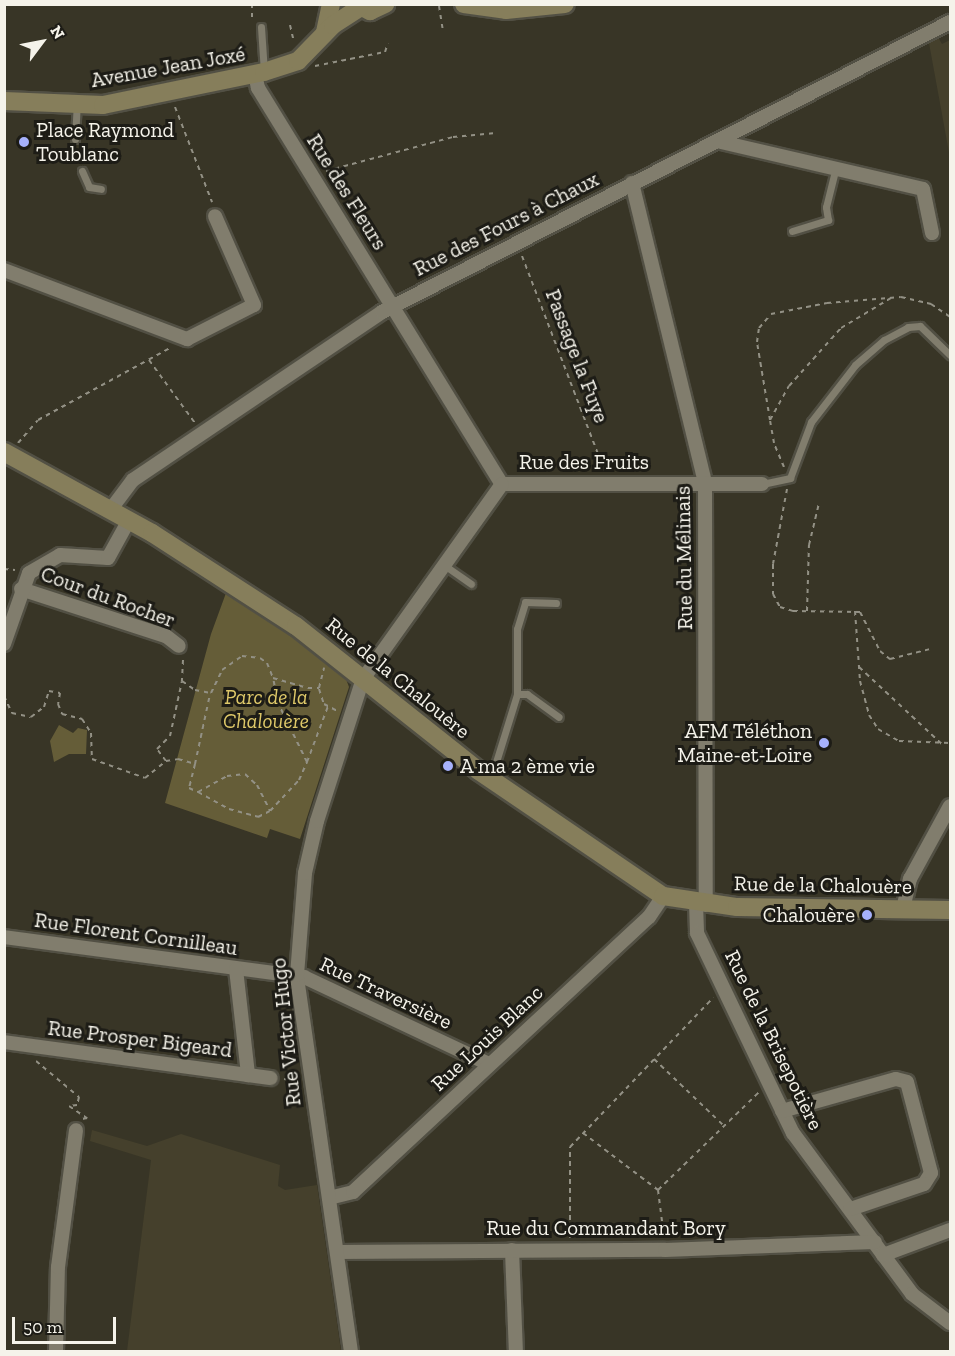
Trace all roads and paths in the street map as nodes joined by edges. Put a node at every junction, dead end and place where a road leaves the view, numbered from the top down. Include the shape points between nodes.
1 (331, 4) edge
2 (385, 4) edge
3 (464, 4) edge
4 (564, 4) edge
5 (357, 6) edge
6 (439, 6) dead end
7 (946, 24) edge
8 (290, 25) dead end
9 (261, 27) dead end
10 (443, 30) dead end
11 (325, 32) junction
12 (388, 43) dead end
13 (296, 46) dead end
14 (311, 68) dead end
15 (260, 73) junction
16 (4, 101) edge
17 (77, 104) junction
18 (175, 107) dead end
19 (496, 133) dead end
20 (75, 139) dead end
21 (721, 142) junction
22 (836, 167) junction
23 (82, 171) dead end
24 (317, 174) dead end
25 (632, 183) junction
26 (101, 189) dead end
27 (215, 216) joint
28 (792, 231) dead end
29 (932, 233) dead end
30 (519, 246) dead end
31 (4, 270) edge
32 (891, 298) junction
33 (393, 306) junction
34 (951, 317) edge
35 (187, 339) junction
36 (951, 355) edge
37 (149, 360) junction
38 (770, 420) junction
39 (202, 432) junction
40 (10, 450) edge
41 (607, 478) dead end
42 (790, 478) junction
43 (705, 483) junction
44 (502, 484) junction
45 (762, 484) joint
46 (819, 503) dead end
47 (111, 509) junction
48 (129, 520) junction
49 (444, 565) junction
50 (4, 569) edge
51 (18, 571) dead end
52 (471, 584) dead end
53 (21, 589) junction
54 (555, 603) dead end
55 (807, 611) junction
56 (855, 611) junction
57 (4, 644) edge
58 (179, 646) joint
59 (934, 648) dead end
60 (326, 662) dead end
61 (859, 667) junction
62 (273, 678) junction
63 (363, 679) junction
64 (182, 681) junction
65 (319, 688) junction
66 (211, 693) junction
67 (517, 694) junction
68 (4, 696) edge
69 (328, 706) junction
70 (342, 713) dead end
71 (559, 717) dead end
72 (942, 744) junction
73 (951, 744) edge
74 (166, 761) junction
75 (307, 762) junction
76 (195, 764) junction
77 (486, 777) junction
78 (198, 792) junction
79 (951, 806) edge
80 (270, 811) junction
81 (663, 896) junction
82 (701, 904) junction
83 (903, 909) junction
84 (951, 910) edge
85 (4, 937) edge
86 (236, 969) junction
87 (297, 975) junction
88 (717, 994) dead end
89 (4, 1042) edge
90 (654, 1059) junction
91 (34, 1060) dead end
92 (489, 1064) junction
93 (248, 1075) junction
94 (275, 1078) joint
95 (302, 1081) dead end
96 (760, 1090) dead end
97 (782, 1111) junction
98 (723, 1125) junction
99 (77, 1126) joint
100 (584, 1133) junction
101 (658, 1190) junction
102 (329, 1198) junction
103 (850, 1209) junction
104 (951, 1230) edge
105 (664, 1239) dead end
106 (570, 1240) dead end
107 (875, 1242) junction
108 (512, 1250) junction
109 (338, 1252) junction
110 (883, 1255) junction
111 (951, 1323) edge
112 (56, 1352) edge
113 (351, 1352) edge
114 (516, 1352) edge

1 - 11 street
2 - 5 street via 373,10
3 - 4 street via 506,10
5 - 11 street, Avenue Jean Joxé
6 - 10 path
7 - 21 street, Rue des Fours à Chaux
8 - 13 path
9 - 15 lane
11 - 15 street, Avenue Jean Joxé via 298,61
12 - 14 path via 385,52
15 - 17 street, Avenue Jean Joxé via 103,105
15 - 33 street, Rue des Fleurs via 258,88
16 - 17 street, Avenue Jean Joxé
17 - 20 lane
18 - 27 path
19 - 24 path via 453,137 354,160
21 - 22 street
21 - 25 street, Rue des Fours à Chaux
22 - 28 lane via 826,207 828,220
22 - 29 street via 923,189
23 - 26 lane via 89,187
25 - 33 street, Rue des Fours à Chaux
25 - 43 street, Rue du Mélinais
27 - 35 street via 254,305
30 - 41 path, Passage la Fuye
31 - 35 street
32 - 34 path via 920,300
32 - 38 path via 848,323 823,345 789,386
32 - 38 path via 793,308 764,319 757,342
33 - 39 street, Rue des Fours à Chaux
33 - 44 street, Rue des Fleurs
35 - 37 path
36 - 42 lane via 920,326 908,327 884,340 855,365 811,422
37 - 39 path
37 - 40 path via 38,420
38 - 42 path via 777,453
39 - 47 street, Rue des Fours à Chaux via 134,480
40 - 47 street, Rue de la Chalouère
42 - 45 lane
42 - 55 path via 775,554 773,594 780,607
43 - 44 street, Rue des Fruits
43 - 45 street, Rue des Fruits
43 - 82 street, Rue du Mélinais
44 - 49 street, Rue des Fruits
46 - 55 path via 809,546
47 - 48 street, Rue de la Chalouère
48 - 53 street, Cour du Rocher via 108,558 60,555 29,573
48 - 63 street, Rue de la Chalouère via 296,626
49 - 52 lane
49 - 63 street, Rue des Fruits
50 - 51 path
53 - 57 street, Cour du Rocher
53 - 58 street, Cour du Rocher via 166,636
54 - 67 lane via 525,602 518,629
55 - 56 path
56 - 59 path via 865,616 880,651 890,659
56 - 61 path
58 - 64 path via 184,668
60 - 65 path
61 - 72 path
61 - 72 path via 869,715 883,734 899,741
62 - 65 path
62 - 66 path via 267,663 260,658 242,656 222,670
62 - 75 path via 275,696
63 - 77 street, Rue de la Chalouère
63 - 87 street, Rue Victor Hugo via 308,854
64 - 66 path via 195,690
64 - 74 path via 170,736 157,749
65 - 69 path
66 - 76 path
67 - 71 lane via 527,694
67 - 77 lane via 496,762
68 - 74 path via 12,713 31,717 44,707 50,691 60,693 58,704 62,714 82,719 91,733 92,759 119,772 148,777
69 - 70 path
69 - 75 path
72 - 73 path
74 - 76 path via 186,760
75 - 80 path via 294,788
76 - 78 path via 189,788
77 - 81 street, Rue de la Chalouère
78 - 80 path via 252,817
78 - 80 path via 227,776 245,774 257,785
79 - 83 street via 910,879
81 - 82 street, Rue de la Chalouère
81 - 92 street, Rue Louis Blanc via 654,913
82 - 83 street, Rue de la Chalouère
82 - 97 street, Rue de la Brisepotière via 697,933
83 - 84 street, Rue de la Chalouère
85 - 86 street, Rue Florent Cornilleau
86 - 87 street, Rue Florent Cornilleau
86 - 93 street
87 - 92 street, Rue Traversière
87 - 102 street, Rue Victor Hugo
88 - 90 path
89 - 93 street, Rue Prosper Bigeard
90 - 98 path
90 - 100 path
91 - 99 path via 79,1097 77,1105 69,1106 87,1118
92 - 102 street, Rue Louis Blanc via 353,1192
93 - 94 street, Rue Prosper Bigeard
94 - 95 path
96 - 98 path
97 - 103 street, Rue de la Brisepotière via 793,1133
97 - 103 street via 896,1079 907,1082 931,1173 924,1184
98 - 101 path
99 - 112 street via 58,1258
100 - 101 path
100 - 106 path via 570,1147
101 - 105 path
102 - 109 street, Rue Victor Hugo
103 - 107 street, Rue de la Brisepotière
104 - 110 street
107 - 108 street, Rue du Commandant Bory via 665,1250
107 - 110 street, Rue de la Brisepotière
108 - 109 street, Rue du Commandant Bory
108 - 114 street
109 - 113 street, Rue Victor Hugo
110 - 111 street, Rue de la Brisepotière via 918,1301

